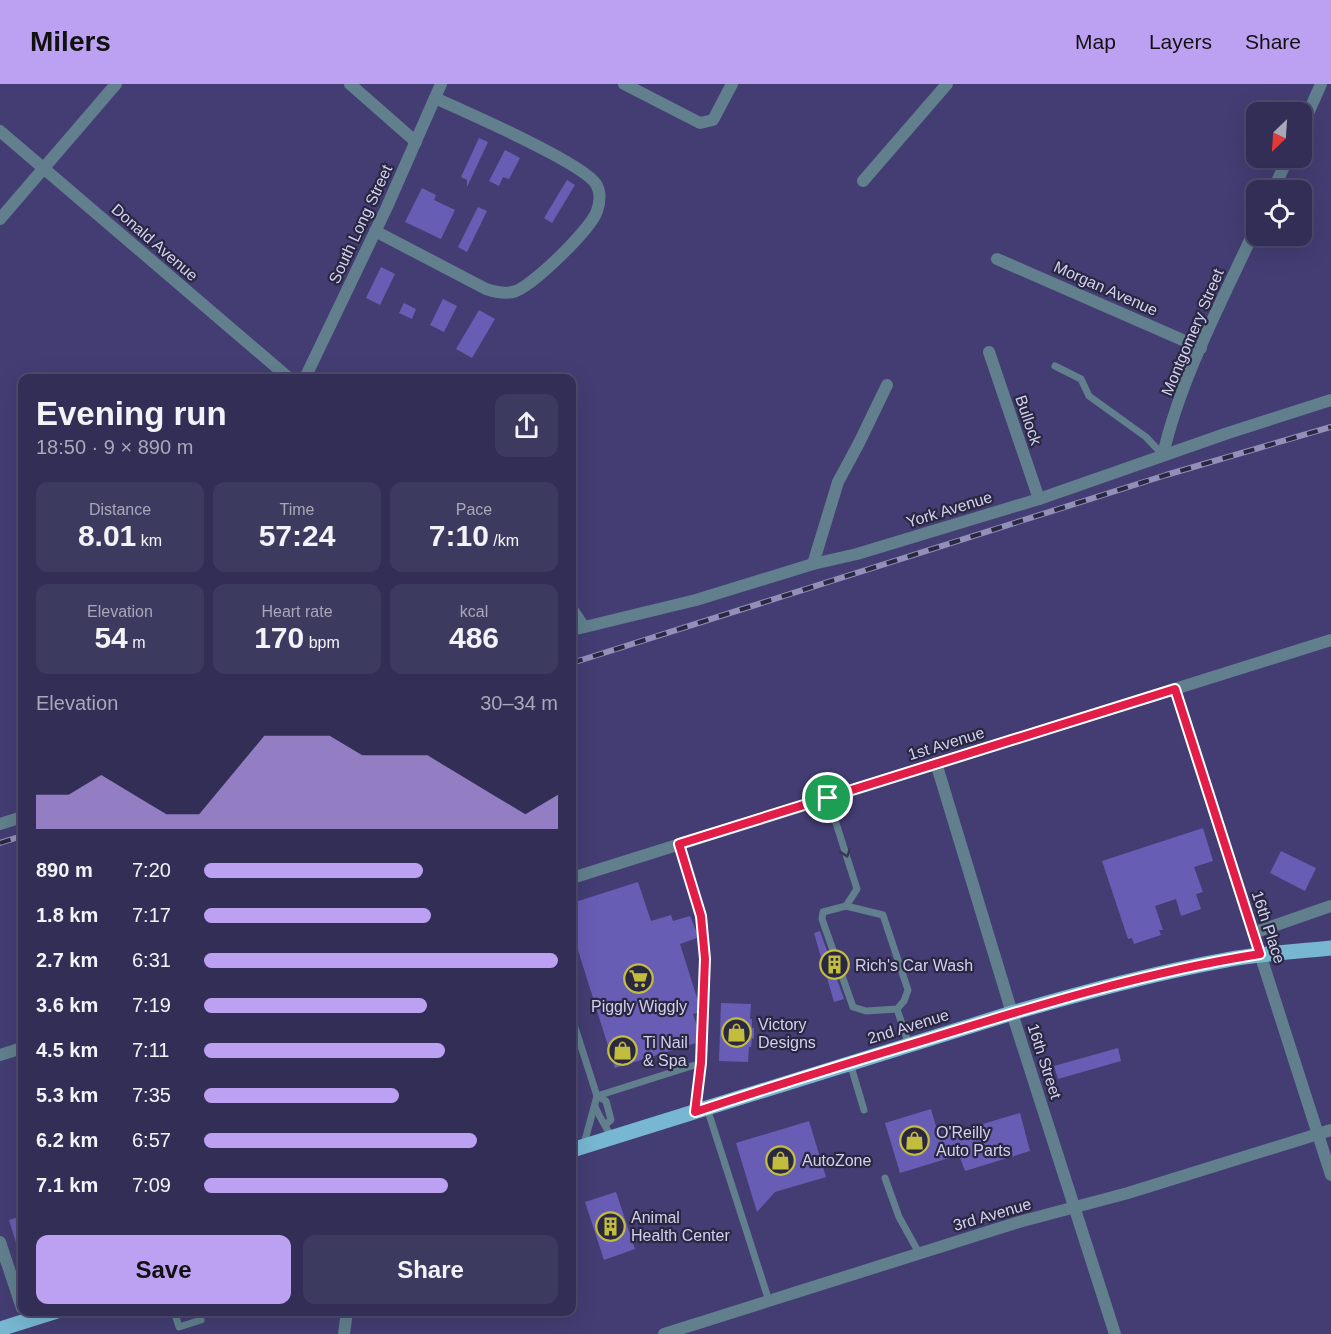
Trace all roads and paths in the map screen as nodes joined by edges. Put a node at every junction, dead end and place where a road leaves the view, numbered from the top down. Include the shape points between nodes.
1 (116, 84) edge
2 (350, 84) edge
3 (441, 84) edge
4 (624, 84) edge
5 (732, 84) edge
6 (947, 84) edge
7 (1322, 84) edge
8 (435, 98) junction
9 (1312, 106) edge
10 (0, 131) edge
11 (416, 142) junction
12 (43, 168) junction
13 (863, 181) dead end
14 (0, 219) edge
15 (375, 231) junction
16 (1247, 246) edge
17 (997, 259) dead end
18 (1201, 348) junction
19 (989, 352) dead end
20 (1055, 366) dead end
21 (284, 374) edge
22 (307, 374) edge
23 (886, 385) dead end
24 (1331, 400) edge
25 (1163, 455) junction
26 (1039, 499) junction
27 (813, 564) junction
28 (578, 628) edge
29 (1331, 640) edge
30 (1175, 689) junction
31 (936, 763) junction
32 (828, 798) junction
33 (18, 818) edge
34 (0, 824) edge
35 (679, 844) junction
36 (576, 877) edge
37 (846, 906) junction
38 (1331, 906) edge
39 (1253, 933) junction
40 (1331, 948) edge
41 (1260, 954) junction
42 (897, 1009) junction
43 (1012, 1012) junction
44 (576, 1030) edge
45 (909, 1045) junction
46 (18, 1049) edge
47 (0, 1055) edge
48 (701, 1063) junction
49 (850, 1063) junction
50 (597, 1096) junction
51 (595, 1106) junction
52 (701, 1110) junction
53 (864, 1110) dead end
54 (1331, 1130) edge
55 (609, 1131) junction
56 (1318, 1134) junction
57 (577, 1148) edge
58 (1331, 1175) edge
59 (885, 1178) dead end
60 (1074, 1209) junction
61 (0, 1242) edge
62 (919, 1253) junction
63 (18, 1295) edge
64 (769, 1301) junction
65 (20, 1316) edge
66 (176, 1316) edge
67 (346, 1316) edge
68 (201, 1320) dead end
69 (0, 1329) edge
70 (344, 1334) edge
71 (664, 1334) edge
72 (1115, 1334) edge

1 - 12 street
2 - 11 street
3 - 8 street, South Long Street
4 - 5 street via 700,123 713,120
6 - 13 street
7 - 9 street
8 - 11 street, South Long Street
8 - 15 street via 586,174 596,184 600,198 597,212 589,225 527,286 507,293 486,289
10 - 12 street, Donald Avenue
11 - 15 street, South Long Street
12 - 14 street
12 - 21 street, Donald Avenue
15 - 22 street, South Long Street
16 - 18 street, Montgomery Street
17 - 18 street, Morgan Avenue
18 - 25 street, Montgomery Street via 1169,426
19 - 26 street, Bullock
20 - 25 lane via 1081,379 1089,396 1146,437
23 - 27 street via 838,482
24 - 25 street, York Avenue
25 - 26 street, York Avenue
26 - 27 street, York Avenue
27 - 28 street, York Avenue via 696,600
29 - 30 street, 1st Avenue
30 - 31 street, 1st Avenue
30 - 39 street, 16th Place
31 - 32 street, 1st Avenue
31 - 43 street, 16th Street
32 - 35 street, 1st Avenue
32 -> 37 lane via 857,889
33 - 34 street
35 - 36 street, 1st Avenue
35 - 48 lane via 701,916 705,959
37 - 42 lane via 883,915 908,990
37 - 42 lane via 823,912 822,919 853,1007 866,1011
38 - 39 street
39 - 41 street, 16th Place
40 - 41 main road, 2nd Avenue
41 - 43 main road, 2nd Avenue
41 - 56 street, 16th Place
42 - 45 lane
43 - 45 main road, 2nd Avenue
43 - 60 street, 16th Street
44 - 50 lane
45 - 49 main road, 2nd Avenue
46 - 47 street
48 - 50 lane
48 - 52 lane
49 - 52 main road, 2nd Avenue
49 - 53 lane
50 - 51 lane
50 - 55 lane via 606,1101 611,1114
51 - 55 lane
51 - 57 lane
52 - 55 main road, 2nd Avenue
52 - 64 lane
54 - 56 street, 3rd Avenue
55 - 57 main road, 2nd Avenue
56 - 58 street, 16th Place
56 - 60 street, 3rd Avenue
59 - 62 lane via 899,1217
60 - 62 street, 3rd Avenue
60 - 72 street, 16th Street
61 - 63 street
62 - 64 street, 3rd Avenue
64 - 71 street, 3rd Avenue
65 - 69 main road
66 - 68 lane via 179,1327
67 - 70 street

